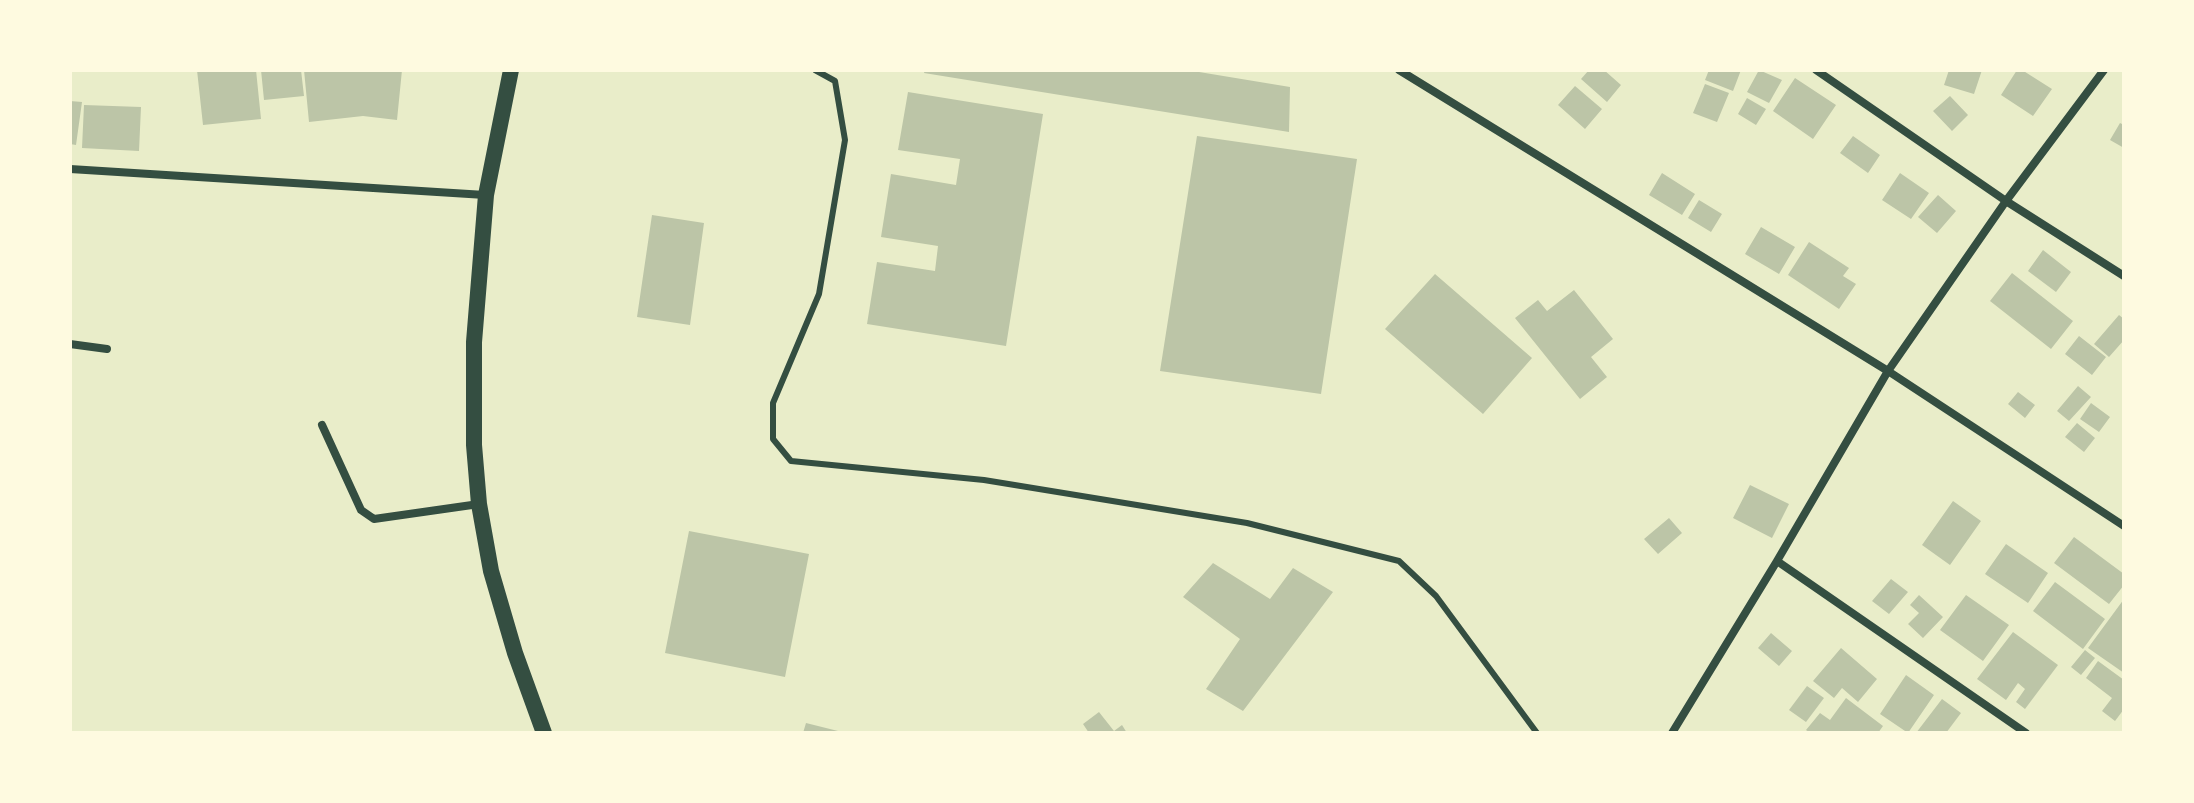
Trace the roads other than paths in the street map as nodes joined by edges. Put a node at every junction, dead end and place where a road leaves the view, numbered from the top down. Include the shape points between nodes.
1 (511, 70) edge
2 (815, 70) edge
3 (1399, 70) edge
4 (1816, 70) edge
5 (2104, 70) edge
6 (70, 169) edge
7 (486, 195) junction
8 (2006, 201) junction
9 (2124, 276) edge
10 (70, 344) edge
11 (107, 349) dead end
12 (1888, 371) junction
13 (322, 425) dead end
14 (479, 504) junction
15 (2124, 526) edge
16 (1777, 561) junction
17 (544, 733) edge
18 (1537, 733) edge
19 (1672, 733) edge
20 (2026, 733) edge

1 - 7 main road
2 - 18 lane via 835,81 845,140 819,294 773,403 773,439 791,461 984,480 1247,523 1399,561 1436,596
3 - 12 street
4 - 8 street
5 - 8 street
6 - 7 street
7 - 14 main road via 474,355
8 - 9 street
8 - 12 street
10 - 11 street
12 - 15 street
12 - 16 street
13 - 14 street via 361,510 374,519
14 - 17 main road via 491,571
16 - 19 street
16 - 20 street

